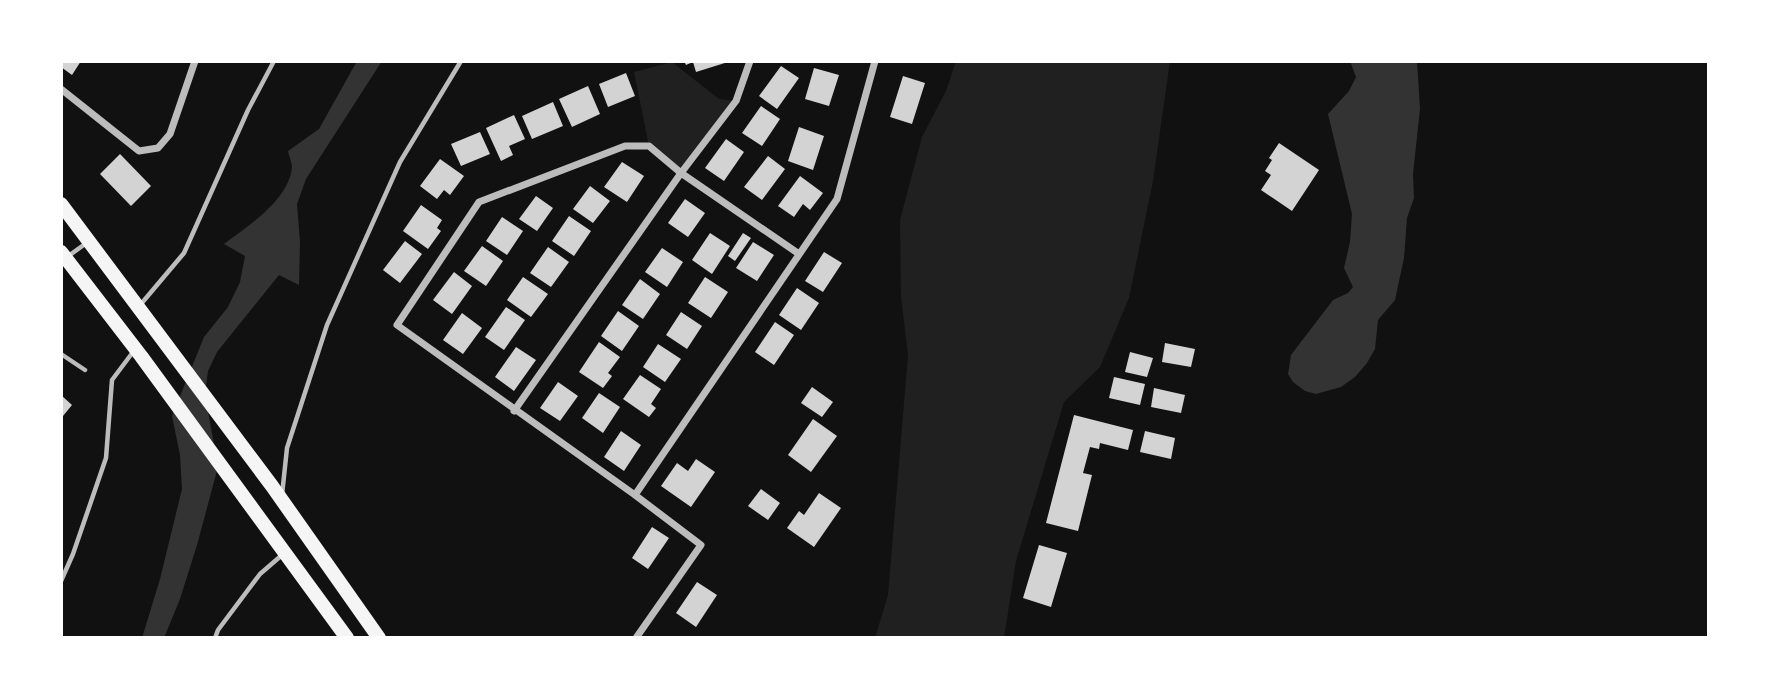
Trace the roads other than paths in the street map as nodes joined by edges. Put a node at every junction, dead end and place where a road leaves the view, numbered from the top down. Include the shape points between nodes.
1 (195, 61) edge
2 (274, 61) edge
3 (461, 61) edge
4 (750, 61) edge
5 (875, 61) edge
6 (61, 89) edge
7 (681, 173) junction
8 (61, 204) edge
9 (89, 241) junction
10 (799, 254) junction
11 (63, 256) edge
12 (138, 308) junction
13 (138, 352) junction
14 (61, 354) edge
15 (85, 370) dead end
16 (514, 411) junction
17 (635, 495) junction
18 (282, 499) junction
19 (285, 553) junction
20 (61, 581) edge
21 (215, 638) edge
22 (348, 638) edge
23 (379, 638) edge
24 (636, 638) edge

1 - 6 street via 170,134 158,148 139,151
2 - 12 lane via 184,253
3 - 18 lane via 400,162 327,325 287,448
4 - 7 street via 736,101
5 - 10 street via 837,199
7 - 10 street
7 - 16 street
7 - 16 street via 649,146 625,146 479,202 397,325
8 - 9 main road
9 - 11 lane
9 - 12 main road
10 - 17 street
11 - 13 main road
12 - 18 main road
13 - 19 main road
13 - 20 lane via 112,380 106,458
14 - 15 lane
16 - 17 street
17 - 24 street via 701,545
18 - 23 main road
19 - 21 lane via 260,574
19 - 22 main road

